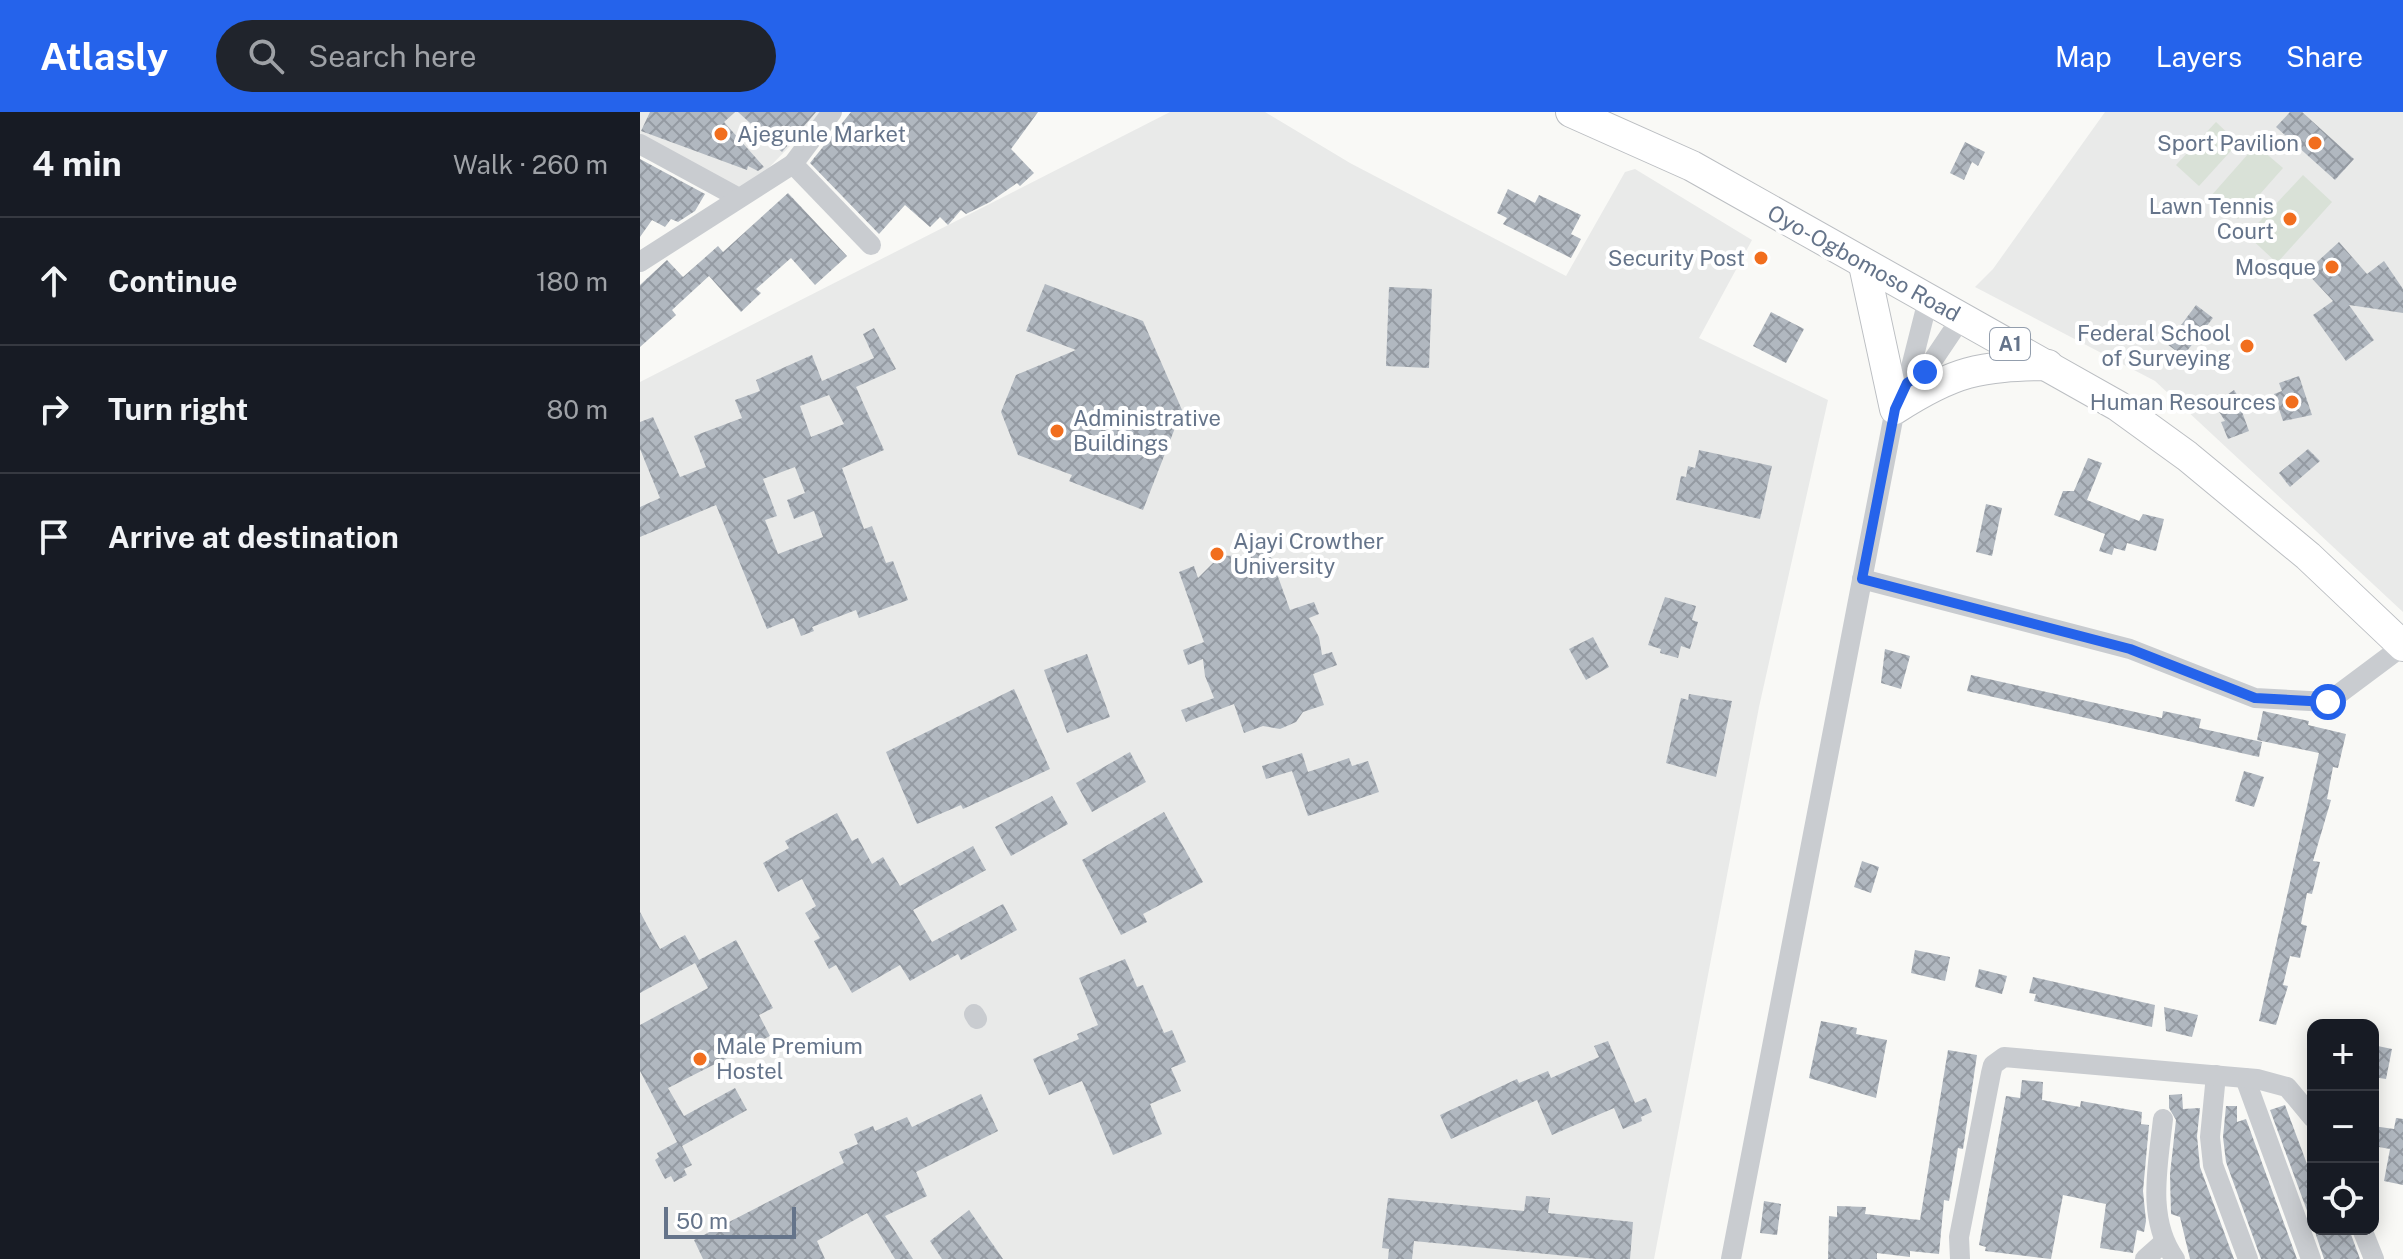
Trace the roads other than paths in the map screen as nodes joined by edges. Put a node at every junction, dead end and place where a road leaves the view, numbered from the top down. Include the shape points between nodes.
1 (832, 112) edge
2 (1571, 112) edge
3 (640, 144) edge
4 (793, 164) junction
5 (739, 198) junction
6 (871, 245) dead end
7 (640, 262) edge
8 (1864, 265) junction
9 (1928, 300) junction
10 (1962, 317) junction
11 (2048, 365) junction
12 (1901, 396) junction
13 (1862, 579) junction
14 (2403, 646) edge
15 (2216, 1075) junction
16 (2245, 1078) junction
17 (2307, 1111) edge
18 (2163, 1119) dead end
19 (2364, 1235) edge
20 (2169, 1251) edge
21 (1731, 1259) edge
22 (1960, 1259) edge
23 (2145, 1259) edge
24 (2248, 1259) edge
25 (2311, 1259) edge
26 (2374, 1259) edge

1 - 4 street
2 - 8 highway, Oyo-Ogbomoso Road / A1 via 1692,166
3 - 5 street
4 - 5 street
4 - 6 street
5 - 7 street
8 - 9 highway, Oyo-Ogbomoso Road / A1
8 - 12 highway
9 - 10 highway, Oyo-Ogbomoso Road / A1
9 - 12 street
10 - 11 highway, Oyo-Ogbomoso Road / A1
10 - 12 street via 1925,372
11 - 12 highway via 1987,366
11 - 14 highway, Oyo-Ogbomoso Road / A1 via 2118,406 2187,456 2308,556
12 - 13 street
13 - 14 street via 2130,649 2255,698 2328,702
13 - 21 street
15 - 16 street
15 - 22 street via 1998,1060 1965,1207
15 - 24 street via 2213,1165
16 - 17 street via 2287,1087
16 - 25 street
18 - 20 street via 2156,1212
19 - 26 street
20 - 23 street

